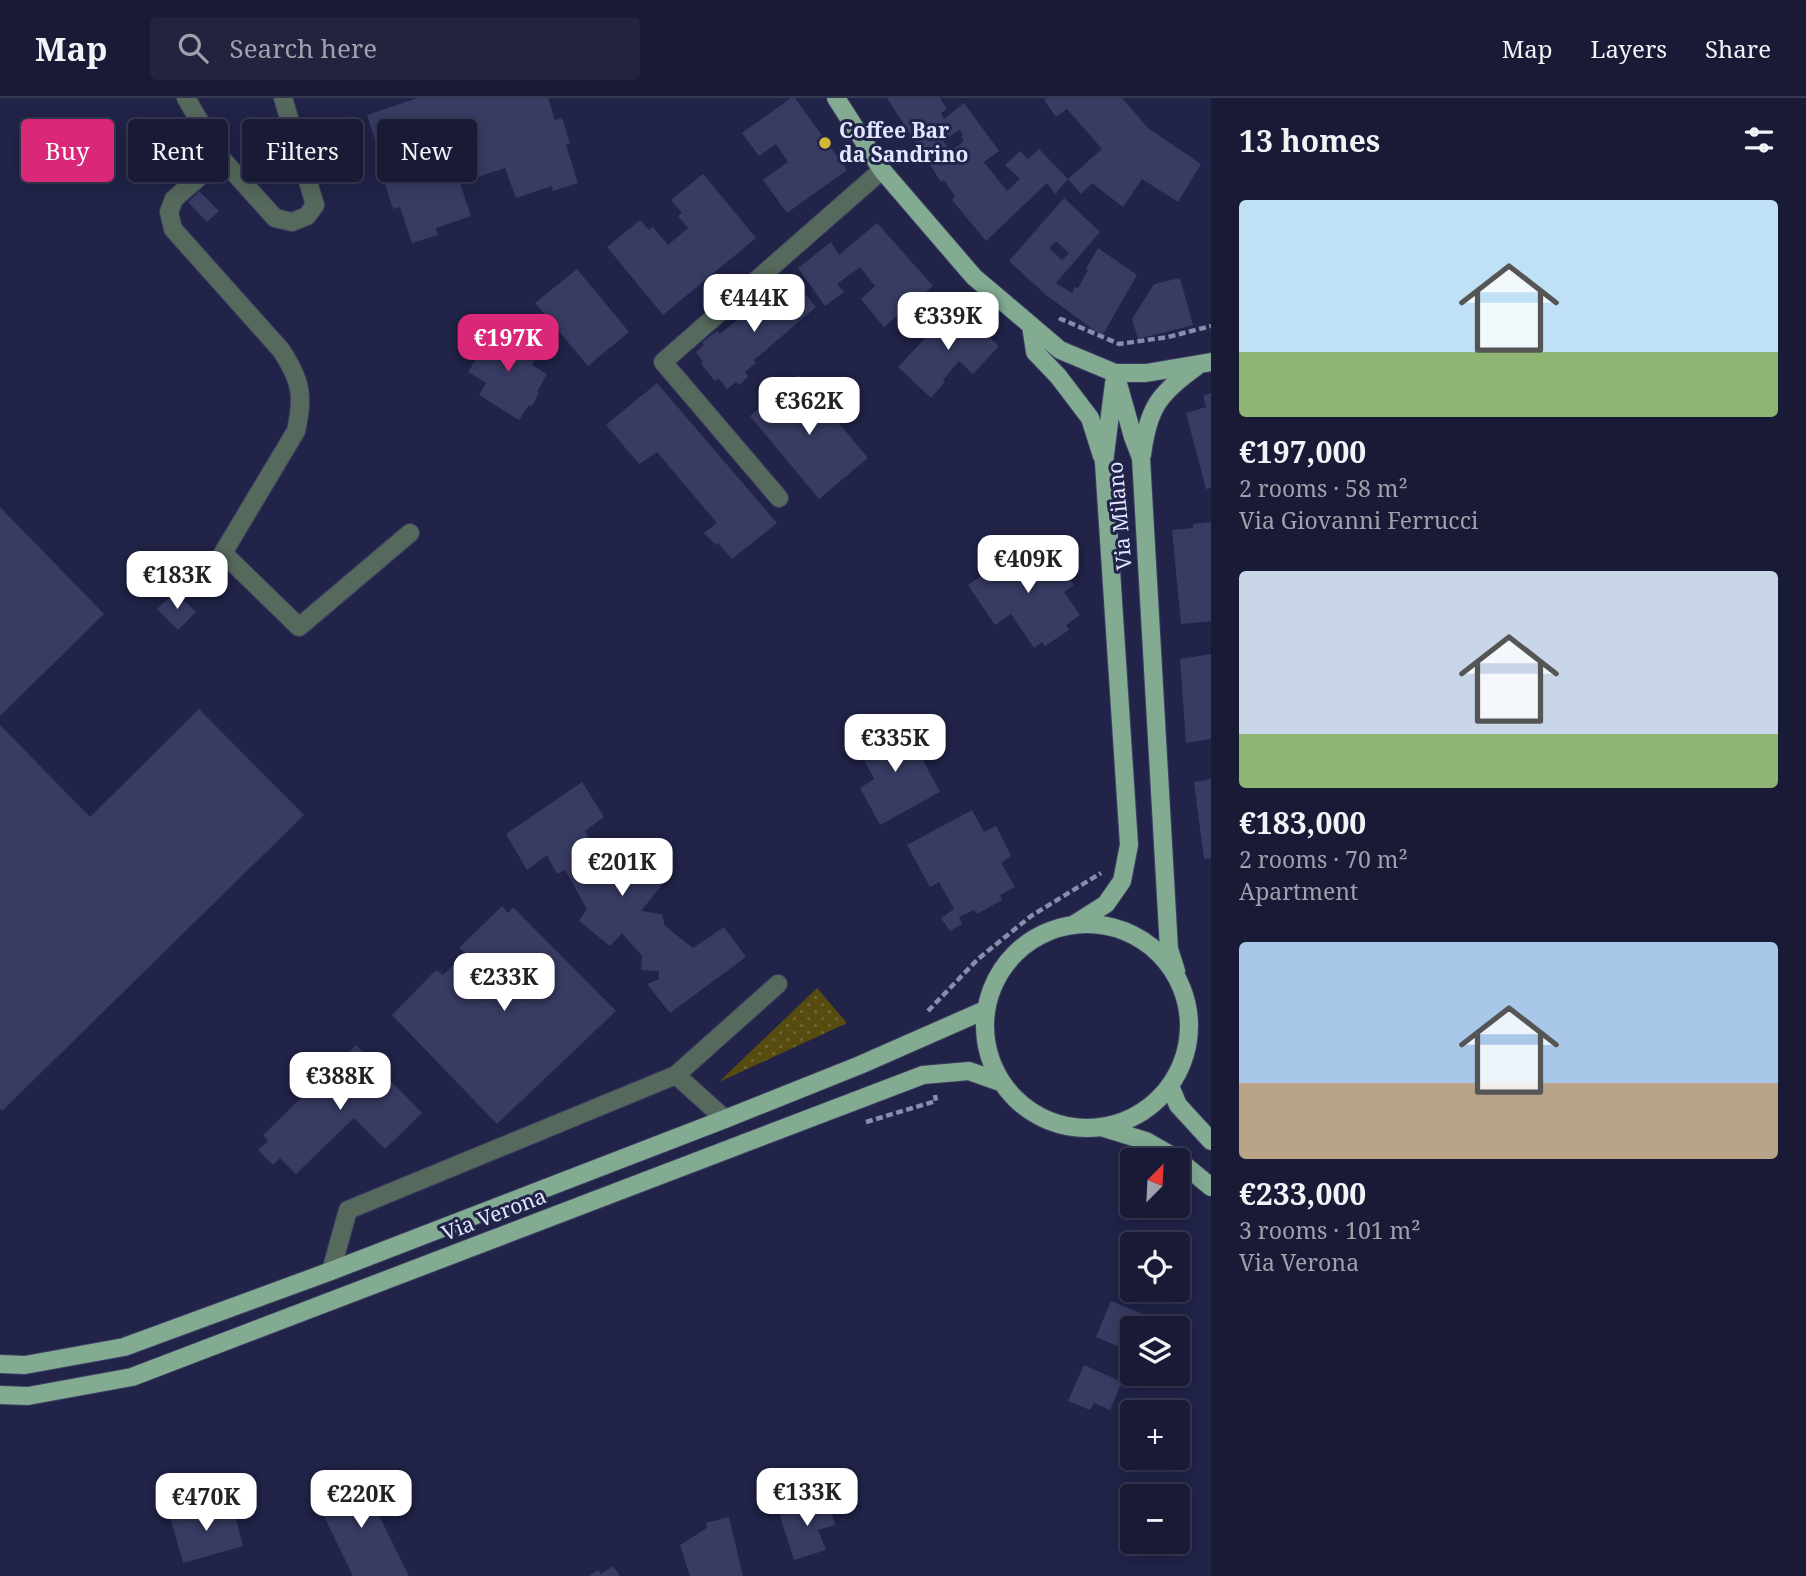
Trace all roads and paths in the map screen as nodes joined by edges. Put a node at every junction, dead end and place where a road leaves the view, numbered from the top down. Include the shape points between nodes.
1 (186, 98) edge
2 (283, 98) edge
3 (836, 98) edge
4 (198, 119) edge
5 (228, 166) edge
6 (882, 170) junction
7 (193, 182) edge
8 (1061, 319) dead end
9 (1031, 326) junction
10 (1211, 326) edge
11 (1205, 364) edge
12 (1115, 373) junction
13 (1141, 458) junction
14 (1104, 463) junction
15 (779, 498) dead end
16 (410, 533) dead end
17 (1103, 872) dead end
18 (1073, 925) junction
19 (1178, 981) junction
20 (778, 984) dead end
21 (985, 1010) junction
22 (923, 1016) dead end
23 (676, 1075) junction
24 (1000, 1082) junction
25 (1170, 1086) junction
26 (725, 1119) junction
27 (1104, 1128) junction
28 (1211, 1141) edge
29 (1211, 1186) edge
30 (331, 1271) junction
31 (0, 1364) edge
32 (0, 1395) edge

1 - 4 street
2 - 5 street via 315,205 307,216 292,222 275,218
3 - 6 main road
6 - 9 main road via 974,277
6 - 15 street via 663,362
7 - 16 street via 174,199 169,212 173,229 281,350 300,389 296,431 223,553 299,627
8 - 10 path via 1119,344
9 - 12 main road via 1060,350
9 - 14 main road via 1035,352 1090,418
11 - 12 main road
11 - 13 main road via 1172,386 1154,406
12 - 13 main road, Via Milano
12 - 14 main road, Via Milano
13 - 19 main road, Via Milano via 1169,949
14 - 18 main road, Via Milano via 1129,845 1122,881 1106,904
17 - 22 path via 1031,916 978,959
18 - 19 main road via 1105,926 1135,936 1160,956
18 - 21 main road via 1041,934 1015,953 995,979
19 - 25 main road via 1187,1007 1189,1035
20 - 23 street
21 - 24 main road via 986,1047
21 - 26 main road, Via Verona
23 - 26 street
23 - 30 street via 348,1210
24 - 27 main road via 1020,1104 1045,1120 1074,1128
24 - 32 main road, Via Verona via 969,1070 923,1075 132,1377 28,1396
25 - 27 main road via 1141,1113
25 - 28 main road via 1178,1105
26 - 30 main road, Via Verona
27 - 29 main road via 1146,1141
30 - 31 main road, Via Verona via 124,1348 25,1365

